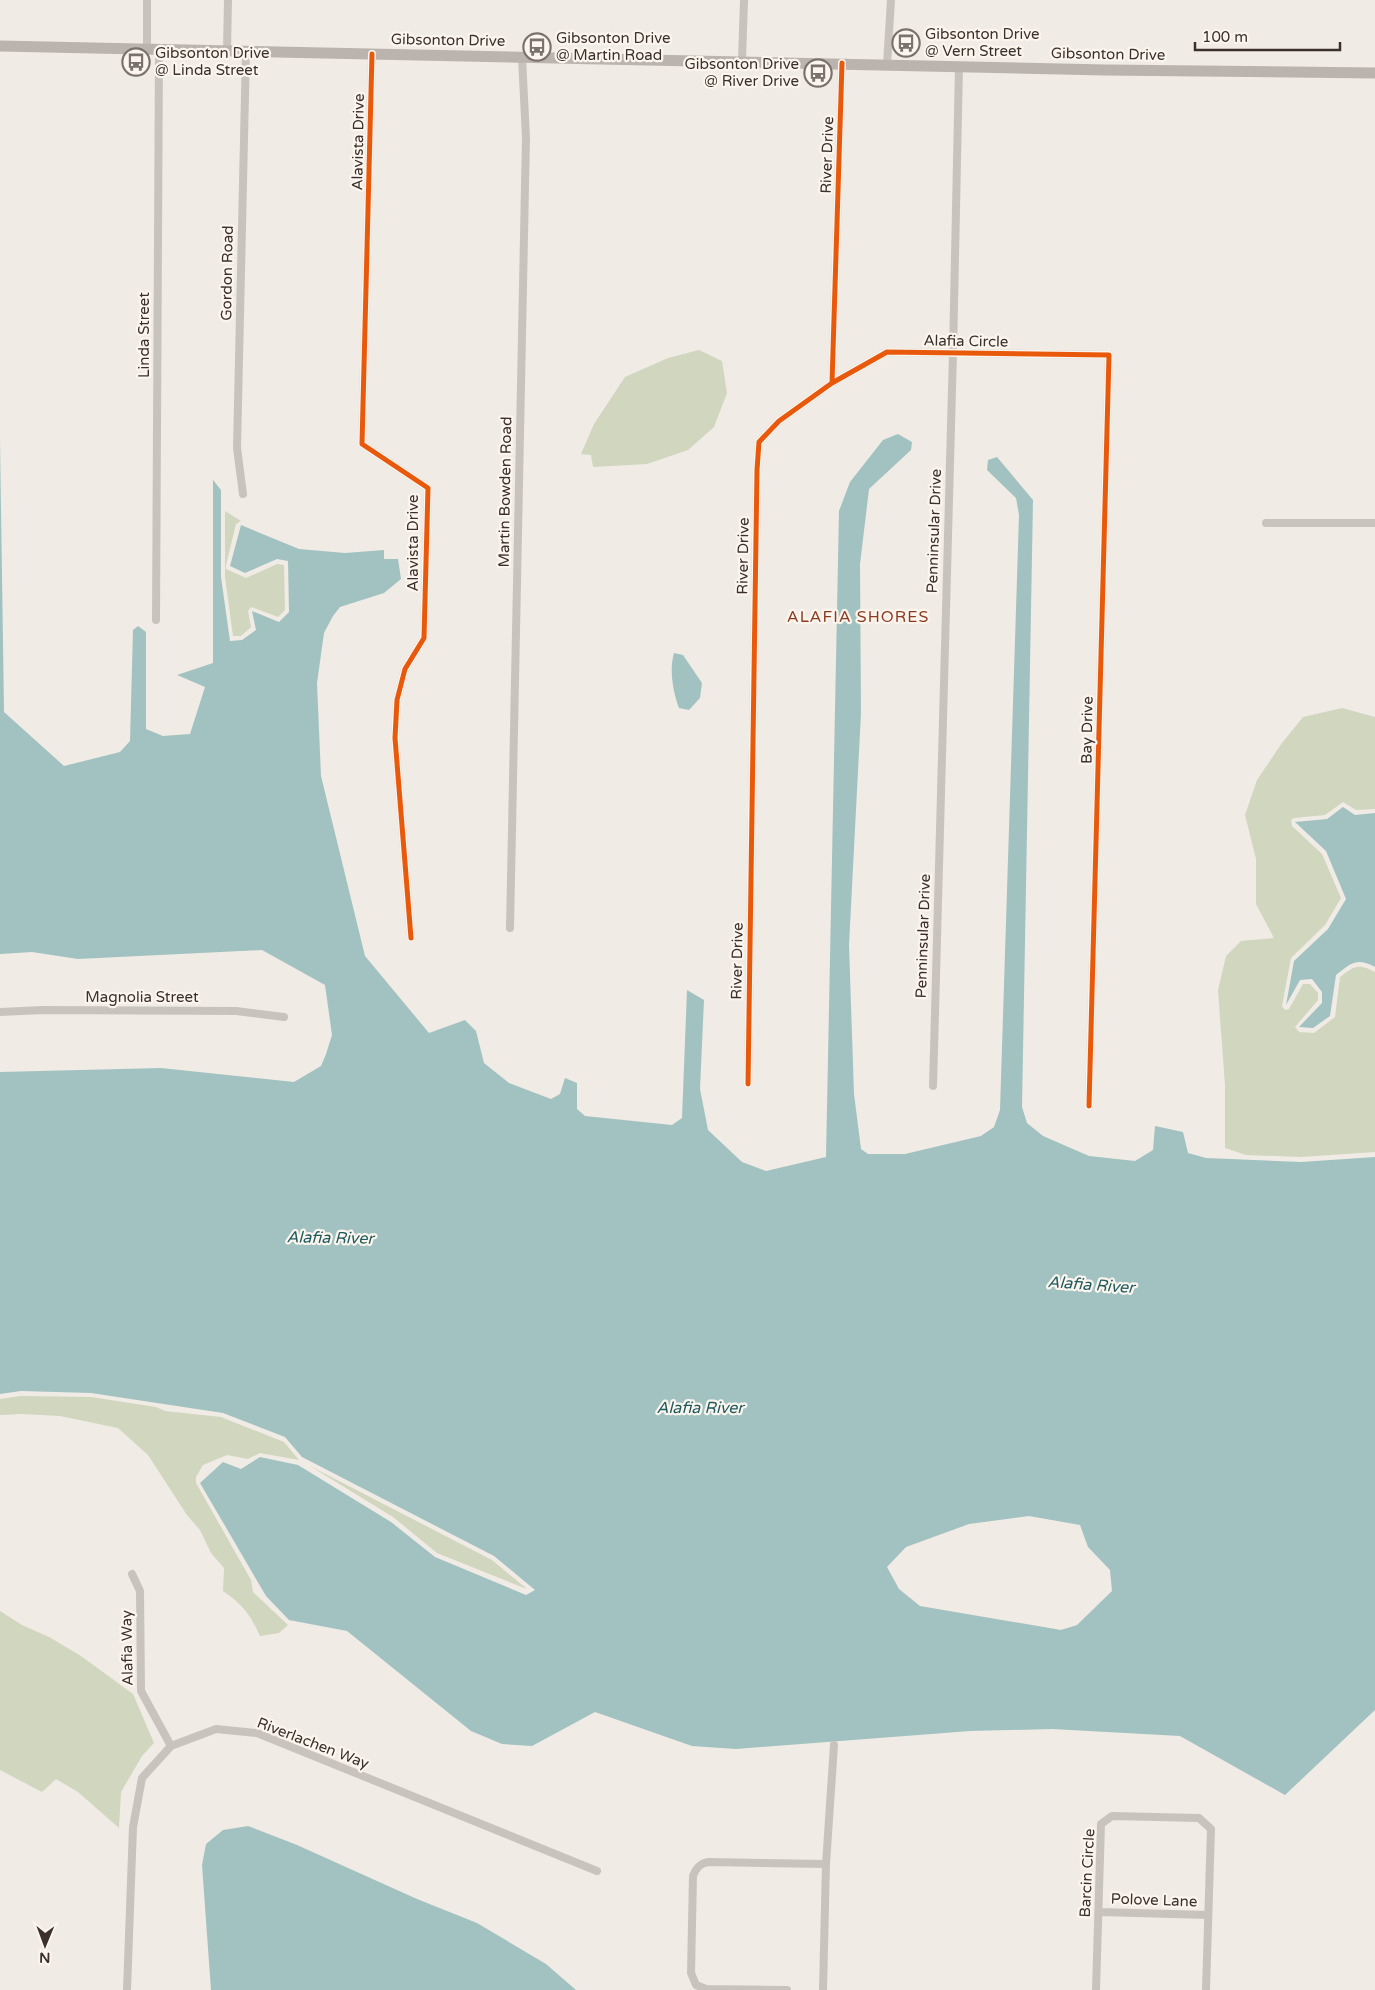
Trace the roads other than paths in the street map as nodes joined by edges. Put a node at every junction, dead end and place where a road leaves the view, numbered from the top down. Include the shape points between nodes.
1 (146, 0) edge
2 (228, 0) edge
3 (744, 0) edge
4 (891, 0) edge
5 (0, 46) edge
6 (147, 50) junction
7 (159, 50) junction
8 (227, 51) junction
9 (246, 51) junction
10 (372, 54) junction
11 (522, 57) junction
12 (742, 61) junction
13 (842, 63) junction
14 (887, 64) junction
15 (959, 66) junction
16 (1375, 73) edge
17 (953, 353) junction
18 (1109, 356) joint
19 (832, 383) junction
20 (243, 494) dead end
21 (1266, 523) dead end
22 (1375, 523) edge
23 (156, 620) dead end
24 (510, 928) dead end
25 (412, 938) dead end
26 (0, 1012) edge
27 (284, 1017) dead end
28 (748, 1084) dead end
29 (933, 1086) dead end
30 (1089, 1106) dead end
31 (132, 1574) dead end
32 (834, 1745) dead end
33 (171, 1746) junction
34 (826, 1864) junction
35 (598, 1871) dead end
36 (1099, 1912) junction
37 (1208, 1915) junction
38 (127, 1990) edge
39 (787, 1990) edge
40 (823, 1990) edge
41 (1096, 1990) edge
42 (1206, 1990) edge

1 - 6 street
2 - 8 street
3 - 12 street
4 - 14 street
5 - 6 main road, Gibsonton Drive
6 - 7 main road, Gibsonton Drive
7 - 8 main road, Gibsonton Drive
7 - 23 street, Linda Street
8 - 9 main road, Gibsonton Drive
9 - 10 main road, Gibsonton Drive
9 - 20 street, Gordon Road via 237,448
10 - 11 main road, Gibsonton Drive
10 - 25 street, Alavista Drive via 362,444 428,488 424,638 406,669 396,700 395,738
11 - 12 main road, Gibsonton Drive
11 - 24 street, Martin Bowden Road via 526,138
12 - 13 main road, Gibsonton Drive
13 - 14 main road, Gibsonton Drive
13 - 19 street, River Drive
14 - 15 main road, Gibsonton Drive
15 - 16 main road, Gibsonton Drive
15 - 17 street, Penninsular Drive
17 - 18 street, Alafia Circle
17 - 19 street, Alafia Circle via 887,352
17 - 29 street, Penninsular Drive
18 - 30 street, Bay Drive
19 - 28 street, River Drive via 780,421 759,442
21 - 22 street
26 - 27 street, Magnolia Street via 236,1011
31 - 33 street, Alafia Way via 140,1591 141,1691
32 - 34 street
33 - 35 street, Riverlachen Way via 216,1729 257,1733
33 - 38 street, Riverlachen Way via 142,1778 132,1827
34 - 39 street via 703,1862 695,1871 691,1973 696,1985 706,1989
34 - 40 street
36 - 37 street, Polove Lane
36 - 37 street, Barcin Circle via 1101,1824 1112,1816 1199,1818 1212,1829
36 - 41 street, Barcin Circle
37 - 42 street, Barcin Circle

